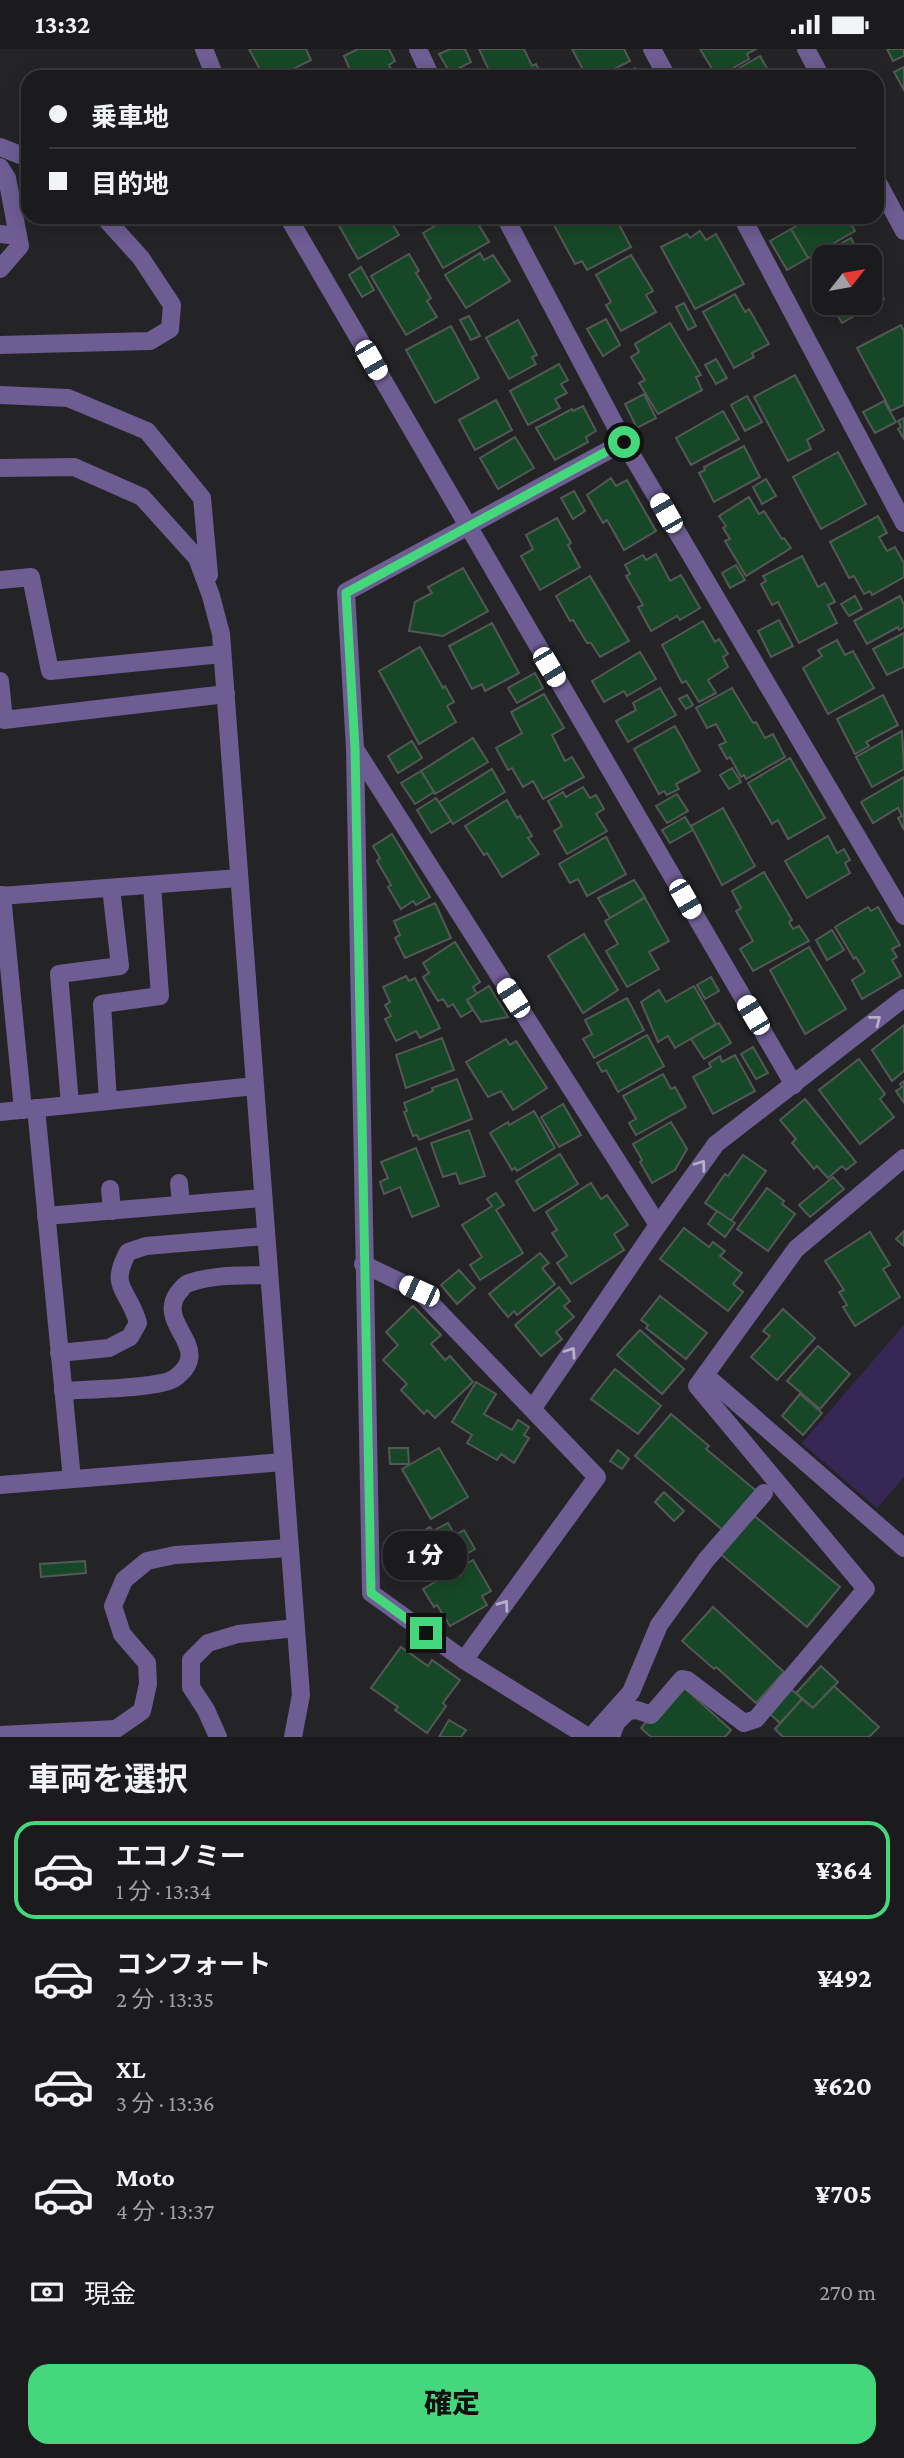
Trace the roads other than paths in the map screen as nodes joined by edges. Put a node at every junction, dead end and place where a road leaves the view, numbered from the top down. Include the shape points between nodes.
1 (204, 49) edge
2 (418, 49) edge
3 (652, 49) edge
4 (806, 49) edge
5 (212, 70) edge
6 (428, 70) edge
7 (663, 70) edge
8 (817, 70) edge
9 (0, 147) edge
10 (21, 155) edge
11 (2, 174) edge
12 (884, 194) edge
13 (110, 224) edge
14 (292, 224) edge
15 (509, 224) edge
16 (745, 224) edge
17 (904, 231) edge
18 (9, 235) edge
19 (0, 269) edge
20 (0, 345) edge
21 (0, 395) edge
22 (624, 442) junction
23 (0, 468) edge
24 (904, 523) edge
25 (467, 527) junction
26 (0, 580) edge
27 (211, 596) junction
28 (222, 654) junction
29 (0, 681) edge
30 (226, 694) junction
31 (355, 749) junction
32 (239, 879) junction
33 (152, 885) junction
34 (110, 888) junction
35 (1, 895) edge
36 (904, 916) edge
37 (6, 997) edge
38 (904, 997) edge
39 (794, 1085) junction
40 (255, 1086) junction
41 (108, 1101) junction
42 (70, 1104) junction
43 (29, 1109) junction
44 (0, 1112) edge
45 (904, 1158) edge
46 (179, 1182) dead end
47 (110, 1189) dead end
48 (263, 1198) junction
49 (181, 1204) junction
50 (112, 1210) junction
51 (46, 1216) junction
52 (658, 1225) junction
53 (266, 1236) junction
54 (363, 1264) junction
55 (269, 1275) junction
56 (60, 1353) junction
57 (705, 1375) junction
58 (63, 1391) junction
59 (533, 1408) junction
60 (283, 1462) junction
61 (72, 1479) junction
62 (0, 1485) edge
63 (764, 1493) dead end
64 (289, 1548) junction
65 (904, 1548) edge
66 (296, 1628) junction
67 (464, 1660) junction
68 (0, 1735) edge
69 (218, 1737) edge
70 (293, 1737) edge
71 (589, 1737) edge
72 (611, 1737) edge

1 - 5 street
2 - 6 street
3 - 7 street
4 - 8 street
9 - 10 street
11 - 18 street
12 - 17 street
13 - 20 street via 141,258 172,305 170,329 150,341
14 - 25 street
15 - 22 street
16 - 24 street
18 - 19 street via 20,246
21 - 27 street via 68,398 147,431 202,498
22 - 25 street
22 - 36 street
23 - 27 street via 74,467 142,497 197,558
25 - 31 street via 346,593
25 - 39 street
26 - 28 street via 31,577 50,671
27 - 28 street
28 - 30 street
29 - 30 street via 4,720
30 - 32 street
31 - 52 street
31 - 54 street
32 - 33 street
32 - 40 street
33 - 34 street
33 - 41 street via 160,996 102,1004
34 - 35 street
34 - 42 street via 120,966 59,974
35 - 37 street
37 - 43 street
39 -> 38 street
52 -> 39 street via 716,1144
40 - 41 street
40 - 48 street
41 - 42 street
42 - 43 street
43 - 44 street
43 - 51 street
45 - 57 street via 796,1249
46 - 49 street
47 - 50 street
48 - 49 street
48 - 53 street
49 - 50 street
50 - 51 street
51 - 56 street
59 -> 52 street
53 - 55 street
53 - 56 street via 146,1245 128,1251 119,1268 119,1287 134,1307 138,1323 130,1337 109,1348
54 - 59 street via 419,1291
54 - 67 street via 371,1593
55 - 58 street via 210,1277 186,1283 174,1299 172,1317 191,1356 173,1380
55 - 60 street
56 - 58 street
57 - 65 street via 794,1460
57 - 72 street via 697,1387 866,1588 756,1719 744,1723 682,1679 651,1715 628,1710
58 - 61 street
67 -> 59 street via 597,1476
60 - 61 street
60 - 64 street
61 - 62 street
63 - 71 street via 706,1560 659,1625 631,1692
64 - 66 street
64 - 68 street via 147,1561 124,1580 113,1606 122,1634 146,1663 148,1684 142,1711 116,1729
66 - 69 street via 238,1634 208,1643 191,1660 191,1687
66 - 70 street via 301,1695
67 - 71 street

